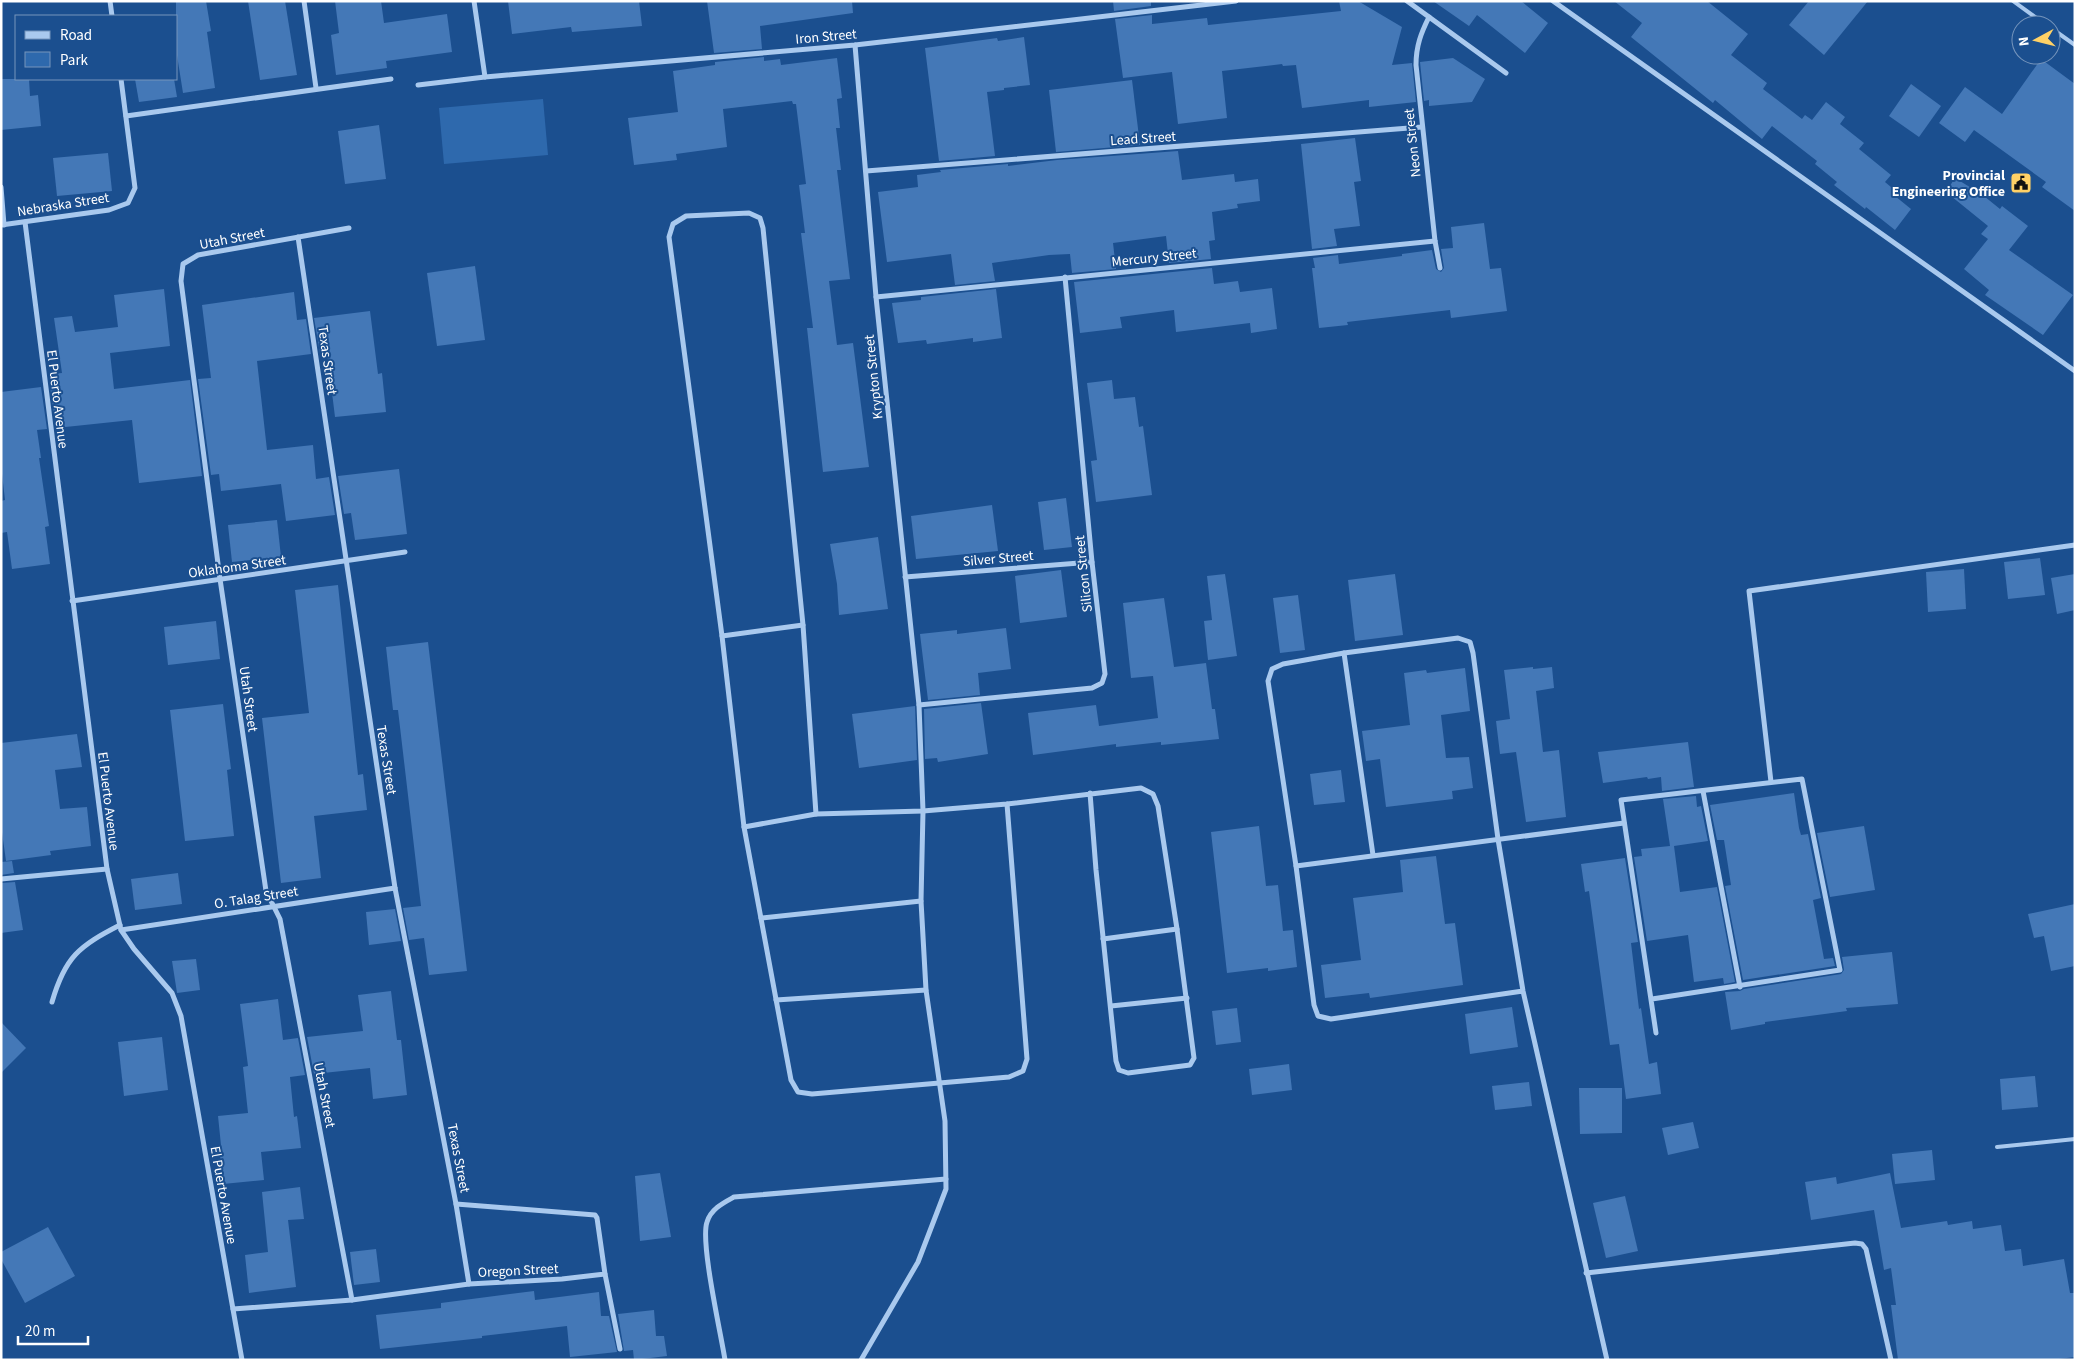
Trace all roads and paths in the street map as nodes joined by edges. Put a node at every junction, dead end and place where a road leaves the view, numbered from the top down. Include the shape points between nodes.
1 (110, 1) edge
2 (304, 1) edge
3 (474, 1) edge
4 (1236, 1) edge
5 (1407, 1) edge
6 (1553, 1) edge
7 (2013, 1) edge
8 (112, 15) edge
9 (2032, 15) edge
10 (1429, 17) junction
11 (2061, 35) edge
12 (855, 45) junction
13 (2075, 45) edge
14 (1506, 73) dead end
15 (485, 77) junction
16 (391, 79) dead end
17 (121, 80) edge
18 (418, 85) dead end
19 (316, 88) junction
20 (126, 116) junction
21 (1422, 127) junction
22 (866, 171) junction
23 (1, 187) edge
24 (25, 222) junction
25 (3, 225) edge
26 (349, 228) dead end
27 (298, 237) junction
28 (1435, 241) junction
29 (1440, 268) dead end
30 (1065, 277) junction
31 (876, 297) junction
32 (2075, 371) edge
33 (2075, 546) edge
34 (405, 552) dead end
35 (346, 561) junction
36 (1092, 562) junction
37 (905, 577) junction
38 (220, 580) junction
39 (72, 601) junction
40 (803, 625) junction
41 (722, 636) junction
42 (1344, 653) junction
43 (919, 705) junction
44 (1771, 782) junction
45 (1703, 791) junction
46 (1090, 793) junction
47 (1007, 804) junction
48 (923, 811) junction
49 (816, 814) junction
50 (1624, 823) junction
51 (744, 827) junction
52 (1498, 839) junction
53 (1373, 855) junction
54 (1296, 866) junction
55 (107, 869) junction
56 (1, 879) edge
57 (395, 888) junction
58 (921, 901) junction
59 (272, 905) junction
60 (761, 918) junction
61 (120, 927) junction
62 (1178, 929) junction
63 (1103, 939) junction
64 (1740, 987) junction
65 (926, 990) junction
66 (1523, 991) junction
67 (1187, 998) junction
68 (1652, 999) junction
69 (776, 1000) junction
70 (52, 1002) dead end
71 (1111, 1006) junction
72 (1656, 1033) dead end
73 (939, 1084) junction
74 (2075, 1138) edge
75 (1997, 1146) dead end
76 (946, 1179) junction
77 (456, 1204) junction
78 (1586, 1273) junction
79 (605, 1274) junction
80 (469, 1284) junction
81 (352, 1300) junction
82 (233, 1309) junction
83 (620, 1349) dead end
84 (242, 1360) edge
85 (725, 1360) edge
86 (861, 1360) edge
87 (1607, 1360) edge
88 (1891, 1360) edge

1 - 8 street
2 - 19 street
3 - 15 street
4 - 12 street, Iron Street
5 - 10 street
6 - 32 street
7 - 9 lane
10 - 14 street
10 - 21 street, Neon Street via 1419,36 1416,51
11 - 13 lane
12 - 15 street, Iron Street
12 - 22 street, Krypton Street
15 - 18 street, Iron Street
16 - 19 street
17 - 20 street
19 - 20 street
20 - 24 street, Nebraska Street via 135,188 128,203 109,210
21 - 22 street, Lead Street
21 - 28 street, Neon Street
22 - 31 street, Krypton Street
23 - 25 street
24 - 25 street, Nebraska Street
24 - 39 street, El Puerto Avenue
26 - 27 street, Utah Street
27 - 35 street, Texas Street
27 - 38 street, Utah Street via 198,255 183,264 181,281
28 - 29 street, Neon Street
28 - 30 street, Mercury Street
30 - 31 street, Mercury Street
30 - 36 street, Silicon Street
31 - 37 street, Krypton Street
33 - 44 street via 1749,591
34 - 35 street, Oklahoma Street
35 - 38 street, Oklahoma Street
35 - 57 street, Texas Street
36 - 37 street, Silver Street
36 - 43 street, Silicon Street via 1105,674 1102,684 1092,688
37 - 43 street, Krypton Street
38 - 39 street, Oklahoma Street
38 - 59 street, Utah Street via 266,891
39 - 55 street, El Puerto Avenue
40 - 41 street
40 - 41 street via 763,228 760,218 749,213 686,216 673,224 669,237
40 - 49 street
41 - 51 street
42 - 52 street via 1458,638 1470,642
42 - 53 street
42 - 54 street via 1283,664 1272,669 1268,681
43 - 48 street, Krypton Street
44 - 45 street
44 - 64 street via 1802,779 1840,970
45 - 50 street via 1621,800
45 - 64 street
46 - 47 street
46 - 62 street via 1141,788 1153,794 1158,806
46 - 63 street
47 - 48 street
47 - 73 street via 1027,1059 1023,1071 1009,1077
48 - 49 street
48 - 58 street, Krypton Street
49 - 51 street
50 - 52 street
50 - 68 street
51 - 60 street
52 - 53 street
52 - 66 street
53 - 54 street
54 - 66 street via 1318,1016 1331,1019
55 - 56 street
55 - 61 street, El Puerto Avenue
57 - 59 street, O. Talag Street
57 - 77 street, Texas Street
58 - 60 street
58 - 65 street, Krypton Street
59 - 61 street, O. Talag Street
59 - 81 street, Utah Street via 280,919
60 - 69 street
61 - 70 street via 90,942 67,964
61 - 82 street, El Puerto Avenue via 134,949 172,993 181,1016
62 - 63 street
62 - 67 street
63 - 71 street
64 - 68 street
65 - 69 street
65 - 73 street, Krypton Street
66 - 78 street
67 - 71 street
67 - 71 street via 1194,1058 1190,1065 1128,1073 1119,1070 1116,1061
68 - 72 street
69 - 73 street via 791,1080 798,1092 812,1094
73 - 76 street, Krypton Street via 945,1121
74 - 75 lane
76 - 85 street via 734,1197 717,1206 706,1224 706,1248
76 - 86 street, Krypton Street via 946,1189 918,1262
77 - 79 street via 595,1215
77 - 80 street, Texas Street
78 - 87 street
78 - 88 street via 1862,1244 1866,1249
79 - 80 street, Oregon Street
79 - 83 street
80 - 81 street, Oregon Street
81 - 82 street, Oregon Street
82 - 84 street, El Puerto Avenue

